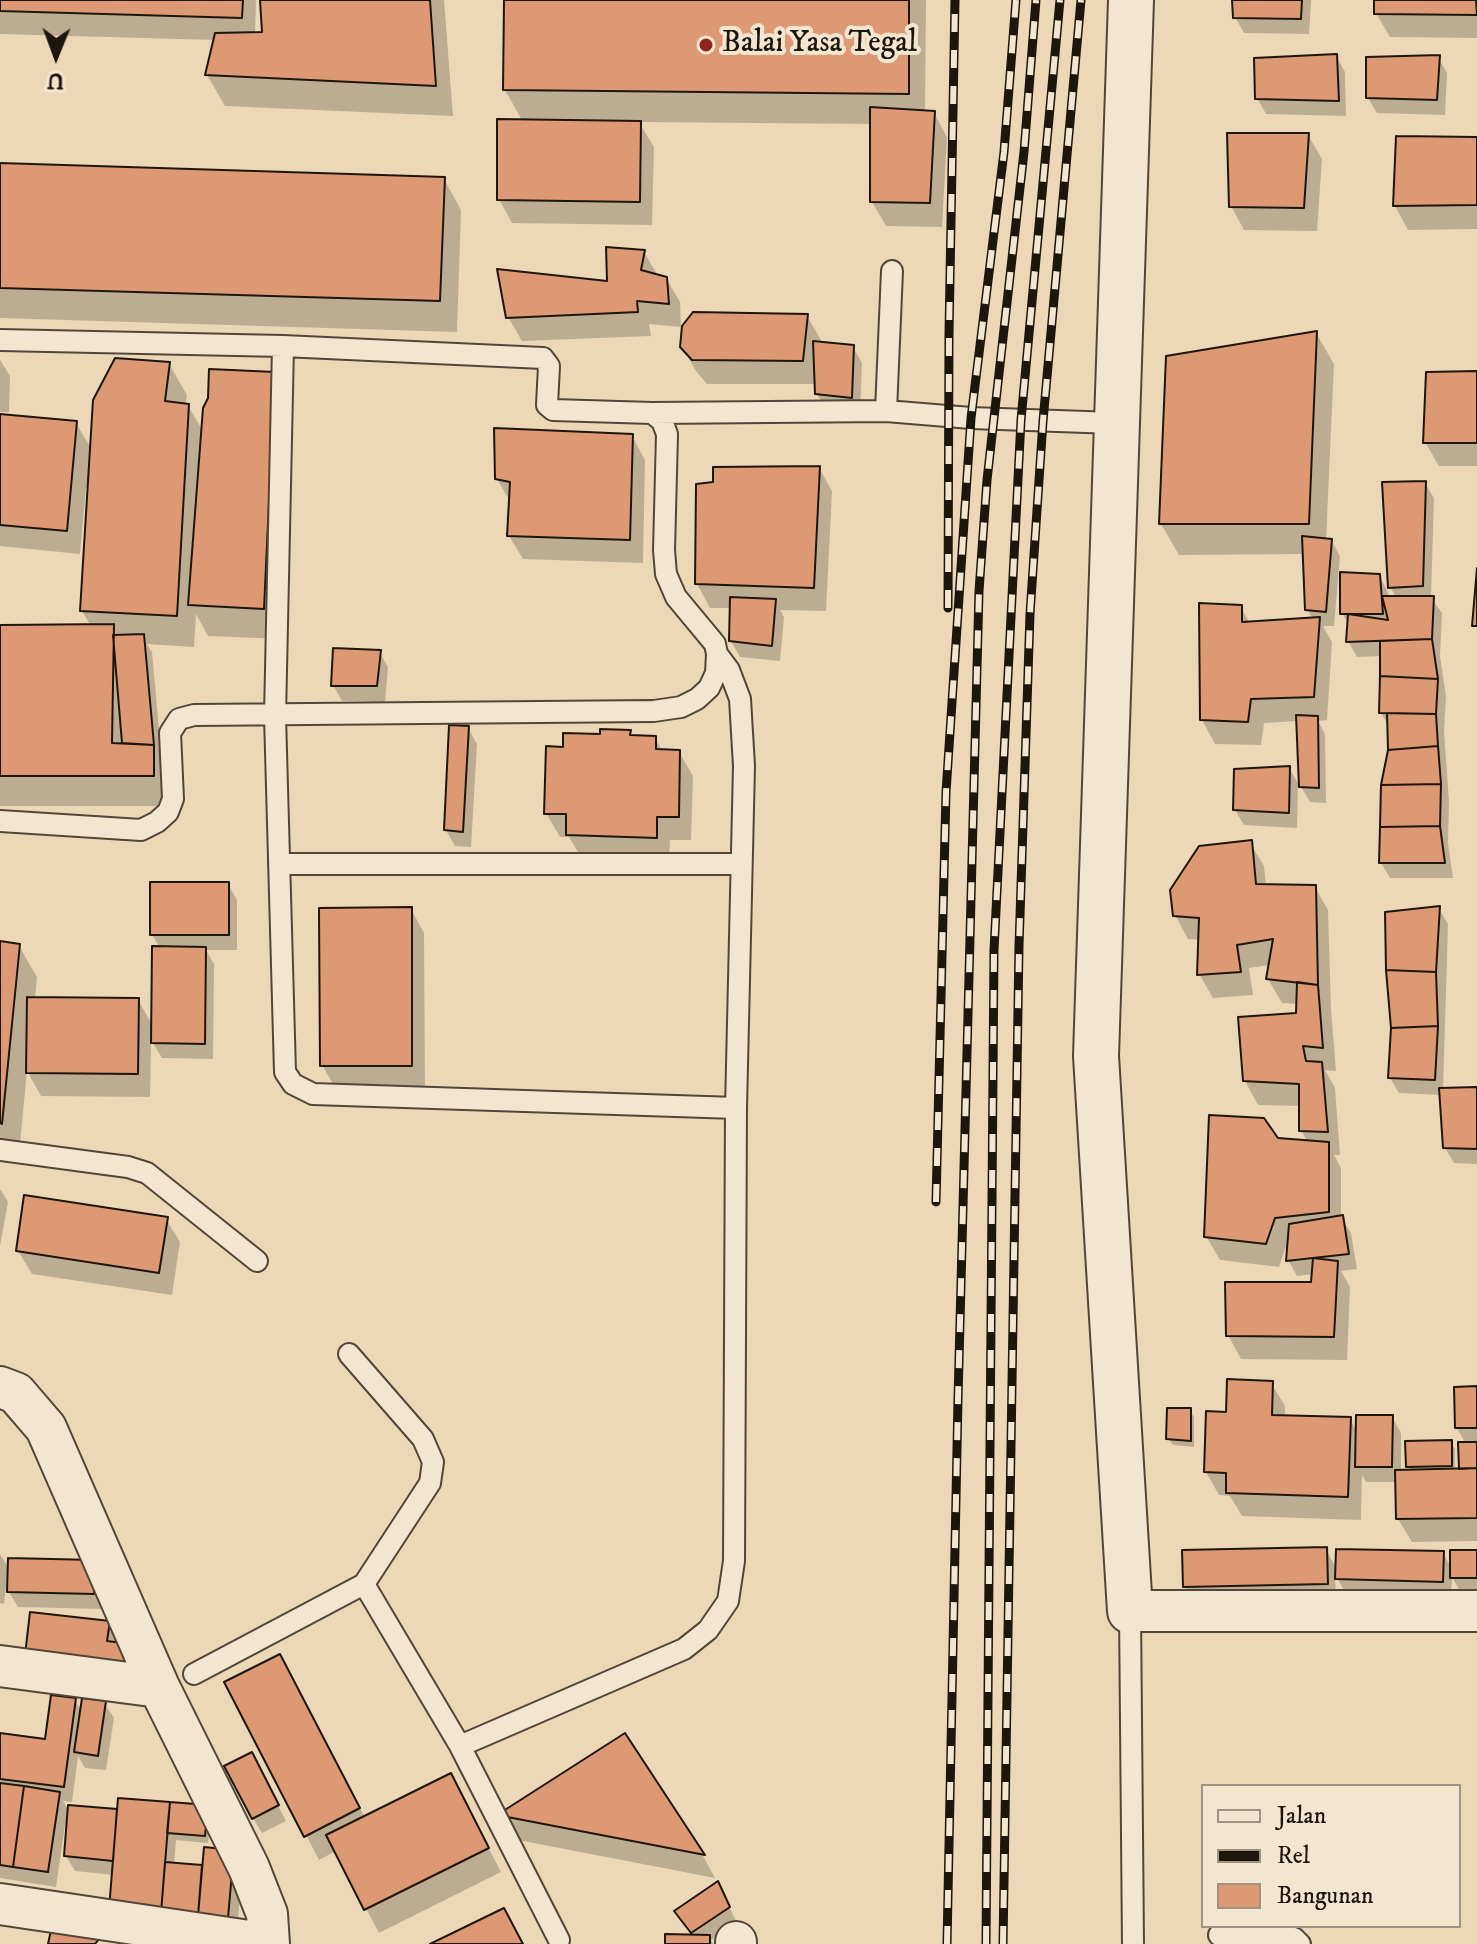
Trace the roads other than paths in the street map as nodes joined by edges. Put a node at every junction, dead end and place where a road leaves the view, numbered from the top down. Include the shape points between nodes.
1 (1131, 0) edge
2 (892, 271) dead end
3 (0, 340) edge
4 (283, 346) junction
5 (886, 411) junction
6 (652, 413) junction
7 (1115, 423) junction
8 (717, 654) junction
9 (275, 716) junction
10 (0, 821) edge
11 (279, 864) junction
12 (740, 864) junction
13 (736, 1108) junction
14 (0, 1150) edge
15 (257, 1261) dead end
16 (349, 1354) dead end
17 (0, 1387) edge
18 (364, 1584) junction
19 (1130, 1611) junction
20 (1477, 1611) edge
21 (0, 1666) edge
22 (176, 1681) junction
23 (460, 1746) junction
24 (0, 1904) edge
25 (1219, 1935) dead end
26 (559, 1940) dead end
27 (269, 1944) edge
28 (1133, 1944) edge
29 (1300, 1944) edge

1 - 7 street
2 - 5 lane
3 - 4 lane
4 - 6 lane via 543,358 549,366 547,405 553,410
4 - 9 lane
5 - 6 lane
5 - 7 lane
6 - 8 lane via 667,434 666,574
7 - 19 street via 1096,1056
8 - 9 lane via 716,673 697,699 654,711
8 - 12 lane via 740,699
9 - 10 lane via 179,719 170,733 173,799 168,812 141,830
9 - 11 lane
11 - 12 lane
11 - 13 lane via 285,1072 293,1084 313,1094
12 - 13 lane
13 - 23 lane via 734,1561 728,1601 708,1630 684,1649
14 - 15 lane via 147,1173
16 - 18 lane via 423,1439 433,1462 430,1483
17 - 22 street via 16,1393 46,1428
18 - 22 lane
18 - 23 lane
19 - 20 street
19 - 28 lane
21 - 22 street
22 - 27 street via 267,1914
23 - 26 lane
24 - 27 street
25 - 29 lane via 1280,1934

